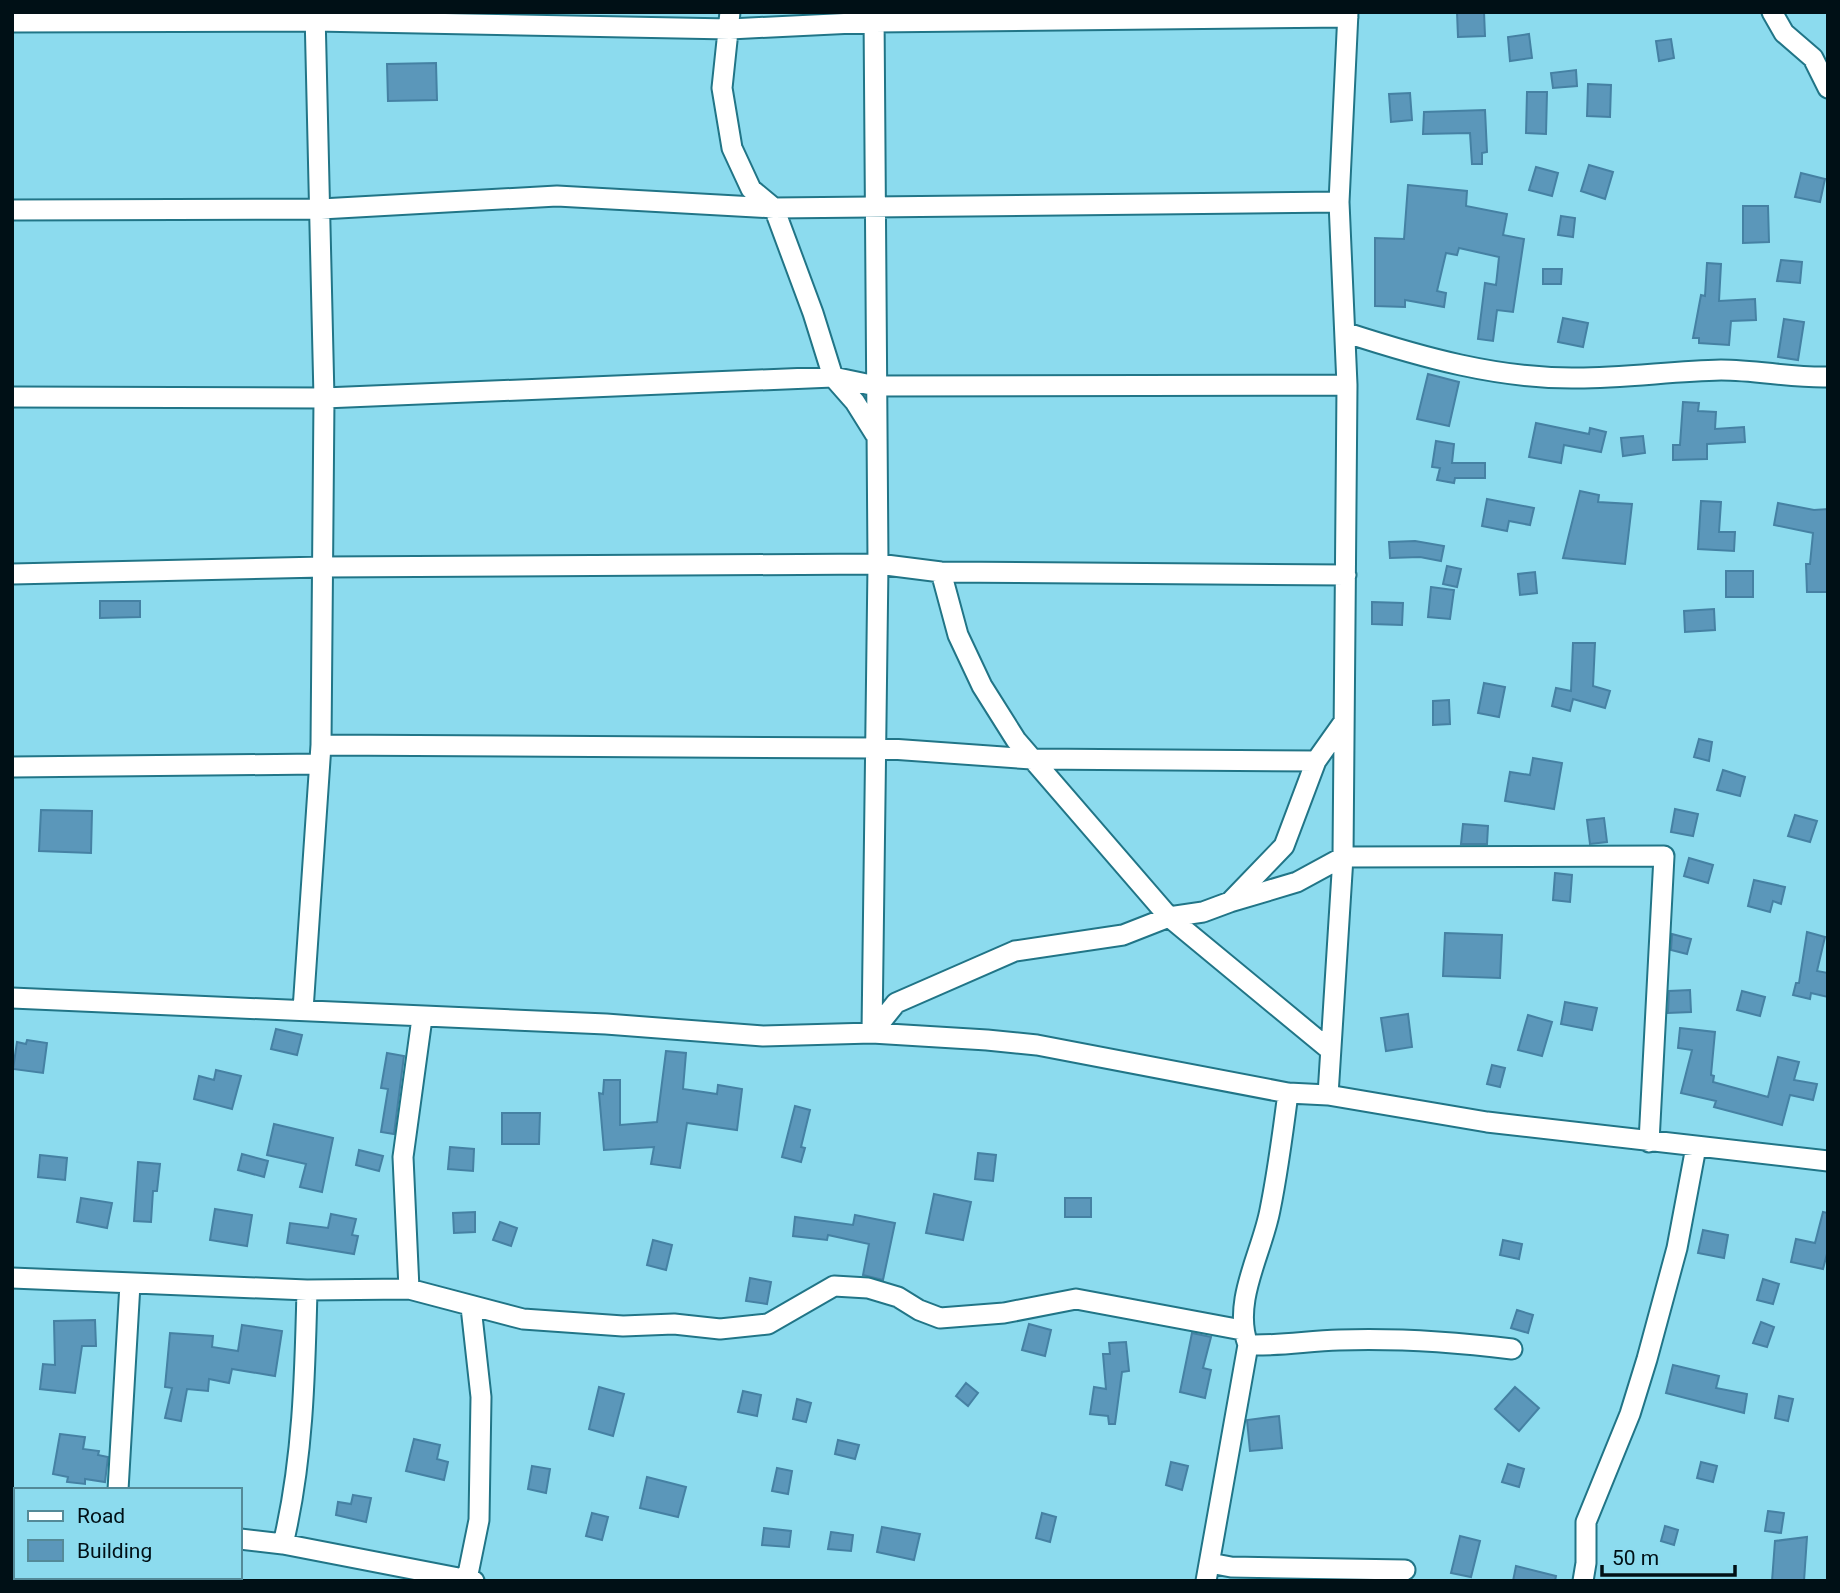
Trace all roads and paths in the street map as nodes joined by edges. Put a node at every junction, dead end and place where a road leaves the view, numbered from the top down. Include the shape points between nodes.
1 (1772, 12) edge
2 (1348, 15) edge
3 (315, 17) edge
4 (874, 17) edge
5 (730, 21) edge
6 (12, 22) edge
7 (1828, 88) edge
8 (1339, 202) junction
9 (875, 207) junction
10 (774, 208) junction
11 (321, 209) junction
12 (12, 211) edge
13 (1347, 333) junction
14 (833, 377) junction
15 (1828, 377) edge
16 (1347, 385) junction
17 (876, 386) junction
18 (12, 397) edge
19 (324, 398) junction
20 (875, 434) junction
21 (878, 564) junction
22 (323, 567) junction
23 (941, 572) junction
24 (12, 574) edge
25 (1346, 575) junction
26 (1343, 723) junction
27 (877, 748) junction
28 (320, 755) junction
29 (1032, 759) junction
30 (1316, 761) junction
31 (12, 766) edge
32 (1343, 857) junction
33 (1230, 902) junction
34 (1169, 917) junction
35 (12, 999) edge
36 (303, 1010) junction
37 (422, 1018) junction
38 (872, 1033) junction
39 (1330, 1050) junction
40 (1288, 1093) junction
41 (1328, 1095) junction
42 (1649, 1142) junction
43 (1696, 1147) junction
44 (1828, 1161) edge
45 (12, 1278) edge
46 (130, 1284) junction
47 (409, 1289) junction
48 (307, 1290) junction
49 (471, 1307) junction
50 (1245, 1338) junction
51 (1512, 1349) dead end
52 (118, 1488) edge
53 (242, 1539) edge
54 (283, 1544) junction
55 (1405, 1570) dead end
56 (1208, 1572) edge
57 (470, 1580) edge
58 (1583, 1581) edge

1 - 7 street via 1784,33 1814,58
2 - 4 street
2 - 8 street
3 - 5 street
3 - 6 street
3 - 11 street
4 - 5 street
4 - 9 street
5 - 10 street via 722,88 732,148 751,189
8 - 9 street
8 - 13 street
9 - 10 street
9 - 17 street
10 - 11 street via 557,196
10 - 14 street
11 - 12 street
11 - 19 street
13 - 15 street via 1425,358 1496,372 1576,379 1685,370
13 - 16 street
14 - 17 street
14 - 19 street
14 - 20 street
16 - 17 street
16 - 25 street
17 - 20 street
18 - 19 street
19 - 22 street
20 - 21 street
21 - 22 street
21 - 23 street
21 - 27 street
22 - 24 street
22 - 28 street
23 - 25 street
23 - 29 street via 958,635 982,687
25 - 26 street
26 - 30 street
26 - 32 street
27 - 28 street
27 - 29 street
27 - 38 street
28 - 31 street
28 - 36 street
29 - 30 street
29 - 34 street
30 - 33 street via 1284,846
32 - 33 street via 1297,882
32 - 39 street
32 - 42 street via 1664,856
33 - 34 street
34 - 38 street via 1123,935 1015,951 896,1003
34 - 39 street
35 - 36 street
36 - 37 street
37 - 38 street via 606,1024 763,1036
37 - 47 street via 403,1157
38 - 40 street via 1037,1045
39 - 41 street
40 - 41 street
40 - 50 street via 1269,1213 1249,1283
41 - 42 street via 1487,1122
42 - 43 street
43 - 44 street
43 - 58 street via 1677,1248 1647,1359 1586,1522
45 - 46 street
46 - 48 street
46 - 52 street
47 - 48 street
47 - 49 street
48 - 54 street via 305,1379
49 - 50 street via 523,1318 720,1329 768,1324 835,1286 898,1297 940,1318 1004,1313 1076,1299
49 - 57 street via 481,1397 479,1520
50 - 51 street via 1291,1346 1339,1340 1435,1340
50 - 56 street
53 - 54 street
54 - 57 street
55 - 56 street via 1231,1567

